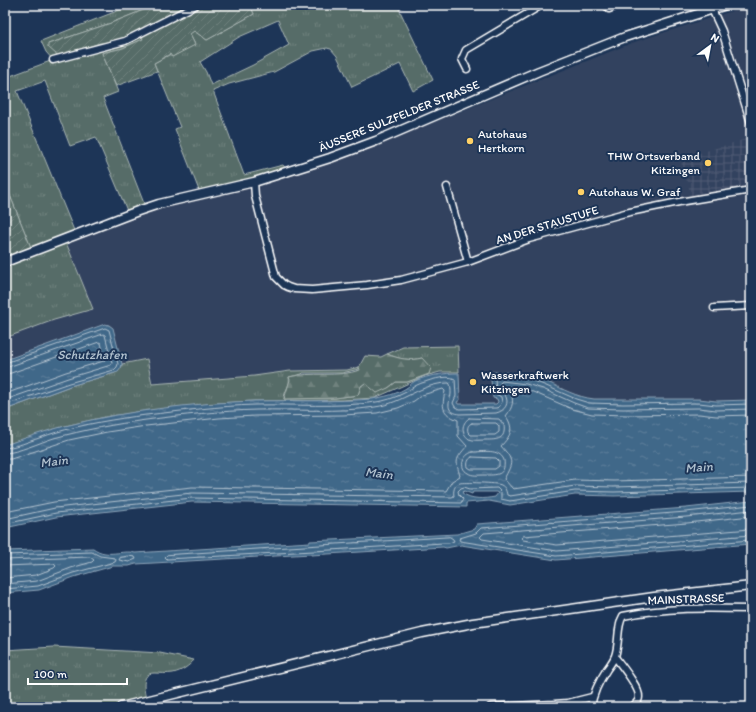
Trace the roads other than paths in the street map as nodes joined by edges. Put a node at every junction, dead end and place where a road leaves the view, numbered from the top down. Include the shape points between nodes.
1 (196, 5) edge
2 (542, 5) edge
3 (606, 5) edge
4 (619, 5) edge
5 (726, 5) edge
6 (711, 7) edge
7 (53, 60) dead end
8 (467, 69) dead end
9 (751, 123) edge
10 (254, 182) junction
11 (446, 187) dead end
12 (751, 190) edge
13 (5, 262) edge
14 (468, 262) junction
15 (751, 306) edge
16 (714, 308) dead end
17 (751, 586) edge
18 (751, 609) edge
19 (615, 657) junction
20 (592, 697) junction
21 (148, 704) edge
22 (121, 707) edge
23 (490, 707) edge
24 (591, 707) edge
25 (632, 707) edge

1 - 7 street via 125,41
2 - 8 street via 466,50 462,59
3 - 4 street via 609,9
5 - 6 main road, ÄUSSERE SULZFELDER STRASSE
6 - 9 street via 722,31
6 - 10 main road, ÄUSSERE SULZFELDER STRASSE via 539,71 376,141
10 - 13 main road, ÄUSSERE SULZFELDER STRASSE via 159,204
10 - 14 street, AN DER STAUSTUFE via 255,196 274,271 280,281 288,287 312,290 367,285 401,280
11 - 14 street
12 - 14 street, AN DER STAUSTUFE via 625,213 524,241
15 - 16 street
17 - 21 main road via 473,623 414,635
18 - 19 street, MAINSTRASSE via 690,608 644,611 623,616 619,623
19 - 20 street
19 - 25 street via 638,690 638,702
20 - 23 street via 568,703
20 - 24 street
21 - 22 main road

